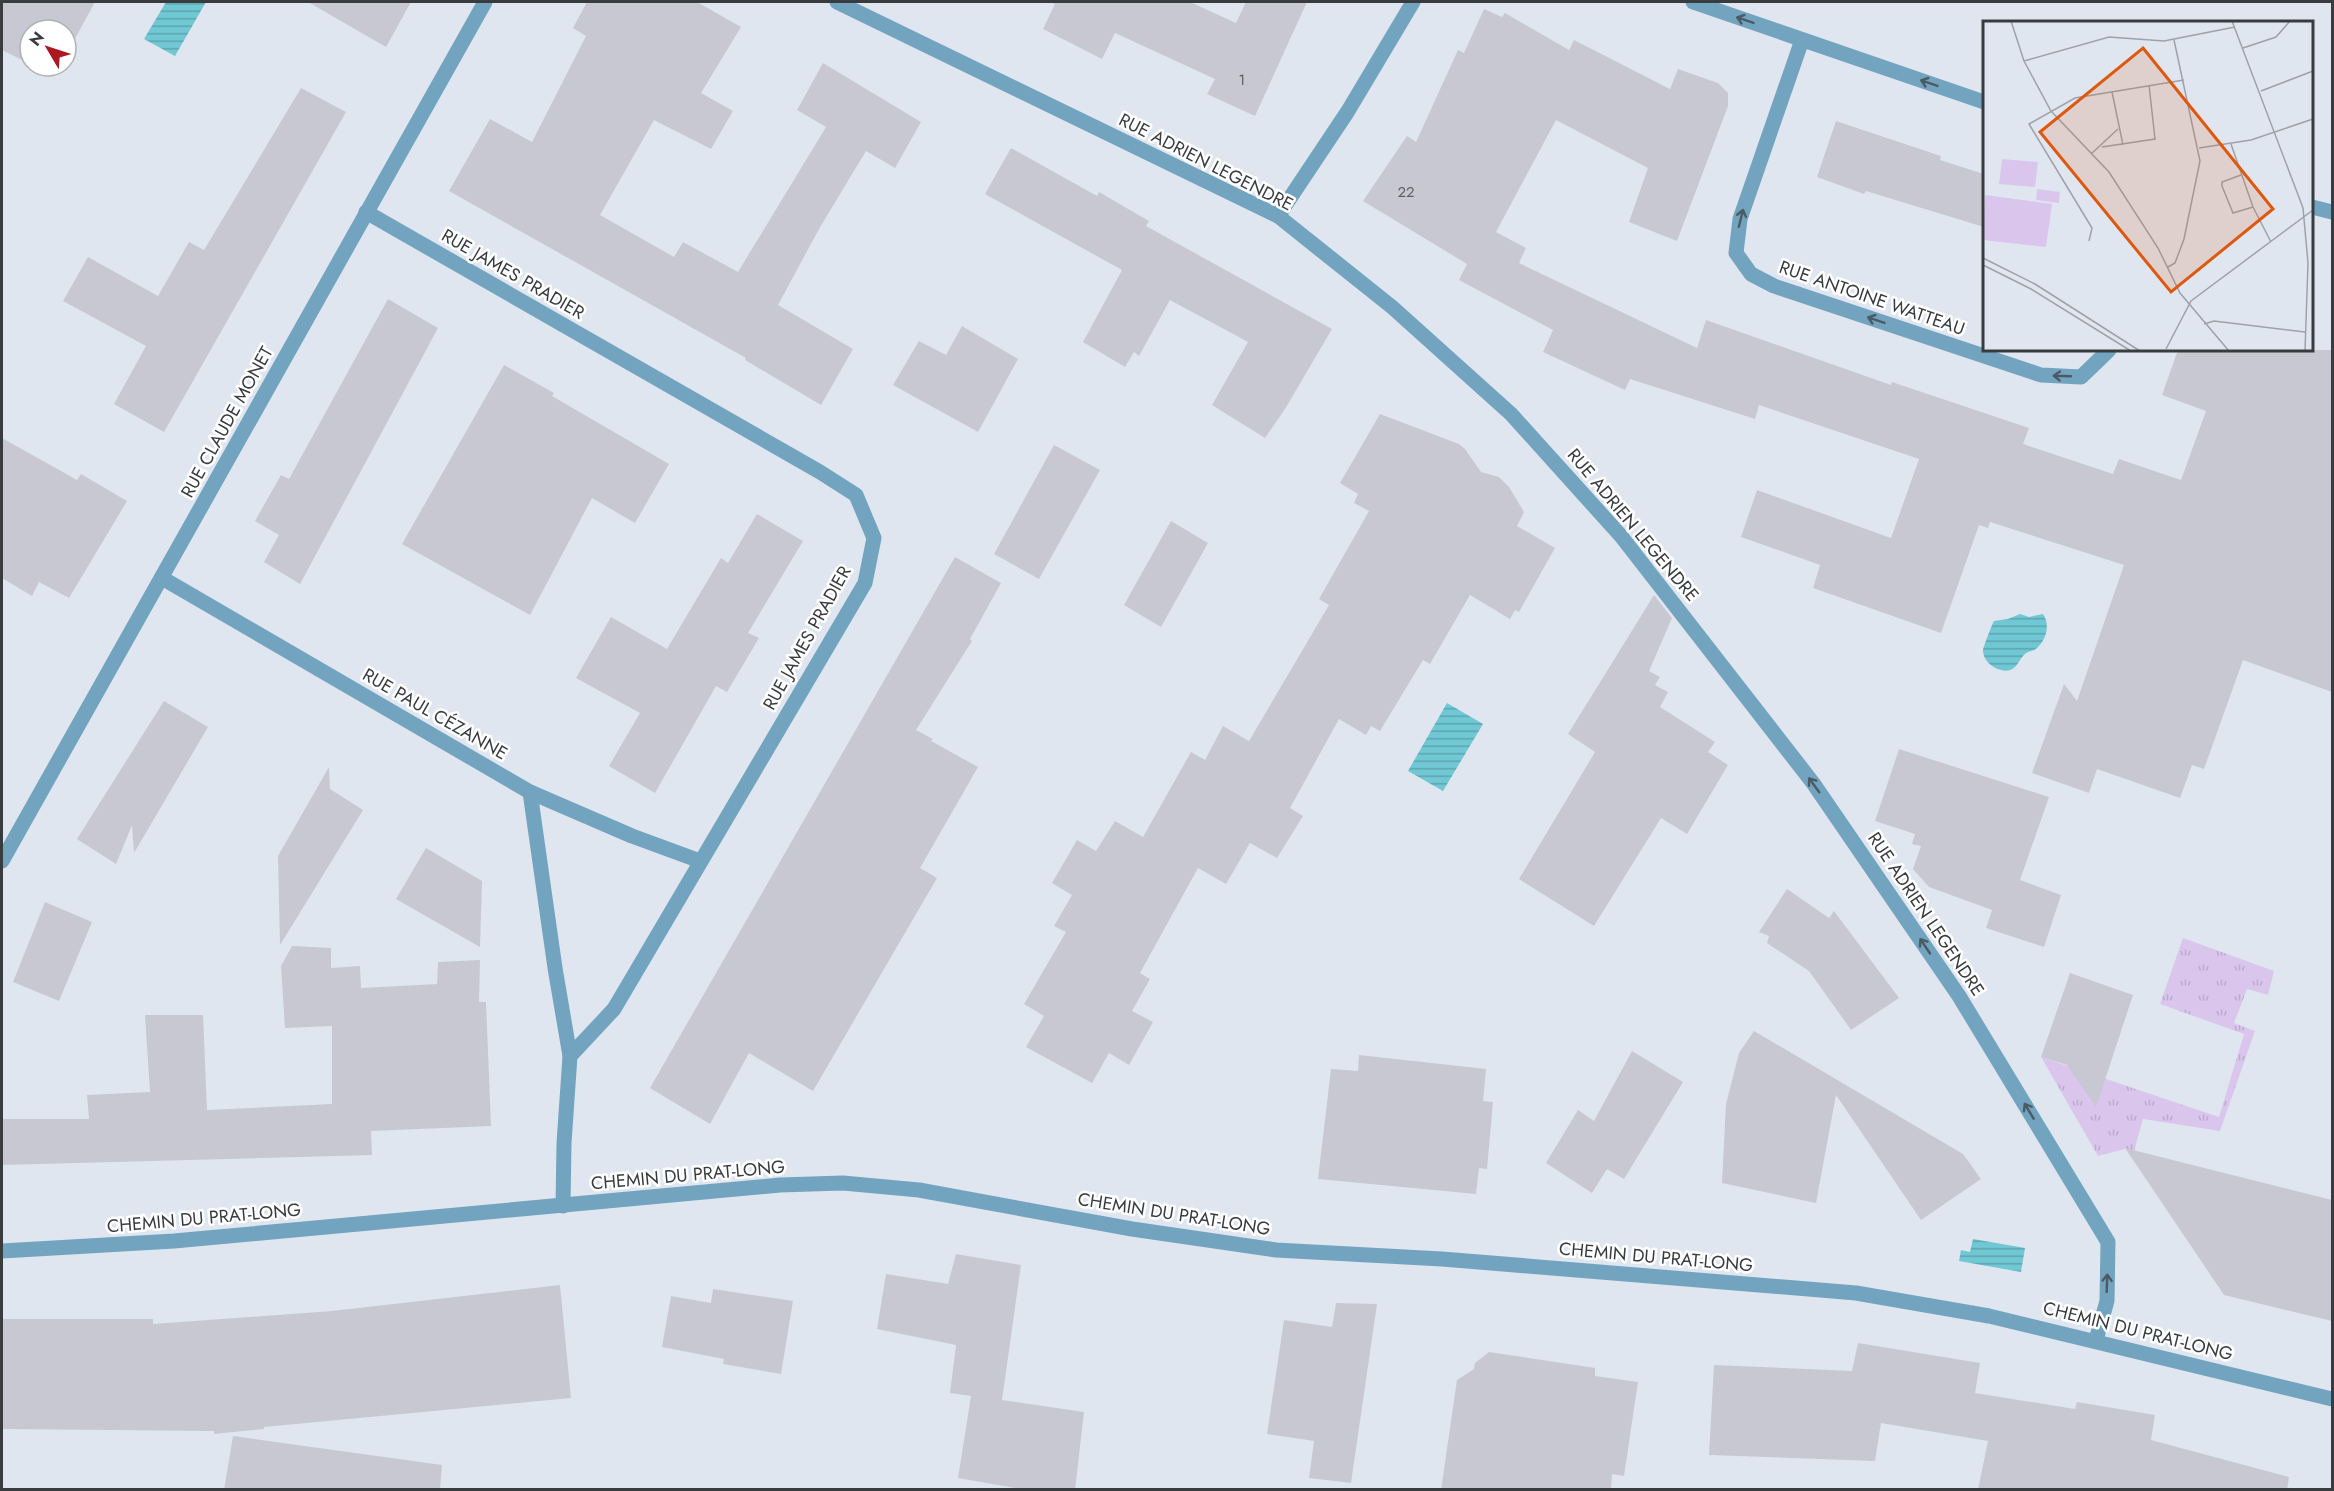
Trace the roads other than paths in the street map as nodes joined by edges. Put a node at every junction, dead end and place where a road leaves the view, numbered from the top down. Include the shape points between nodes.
1 (485, 2) edge
2 (837, 2) edge
3 (1413, 2) edge
4 (1693, 2) edge
5 (1802, 40) junction
6 (1983, 102) edge
7 (2313, 207) edge
8 (366, 212) junction
9 (2332, 212) edge
10 (1278, 216) junction
11 (2108, 351) edge
12 (162, 578) junction
13 (530, 792) junction
14 (2, 861) edge
15 (700, 861) junction
16 (570, 1056) junction
17 (563, 1206) junction
18 (2, 1251) edge
19 (2096, 1340) junction
20 (2332, 1399) edge

1 - 8 street, RUE CLAUDE MONET
2 - 10 street, RUE ADRIEN LEGENDRE
3 - 10 street via 1348,111
5 -> 4 street
6 -> 5 street
11 -> 5 street, RUE ANTOINE WATTEAU via 2081,377 2041,375 1774,286 1751,274 1736,253 1740,219
7 - 9 street
8 - 12 street, RUE CLAUDE MONET
8 - 15 street, RUE JAMES PRADIER via 856,495 874,538 865,583
19 -> 10 street, RUE ADRIEN LEGENDRE via 2107,1301 2108,1242 1959,996 1813,783 1621,536 1511,414 1392,307
12 - 13 street, RUE PAUL CÉZANNE
12 - 14 street, RUE CLAUDE MONET
13 - 15 street, RUE PAUL CÉZANNE
13 - 16 street
15 - 16 street, RUE JAMES PRADIER via 614,1009
16 - 17 street
17 - 18 street, CHEMIN DU PRAT-LONG via 174,1241
17 - 19 street, CHEMIN DU PRAT-LONG via 780,1185 843,1183 919,1190 1276,1251 1442,1259 1856,1293
19 - 20 street, CHEMIN DU PRAT-LONG

